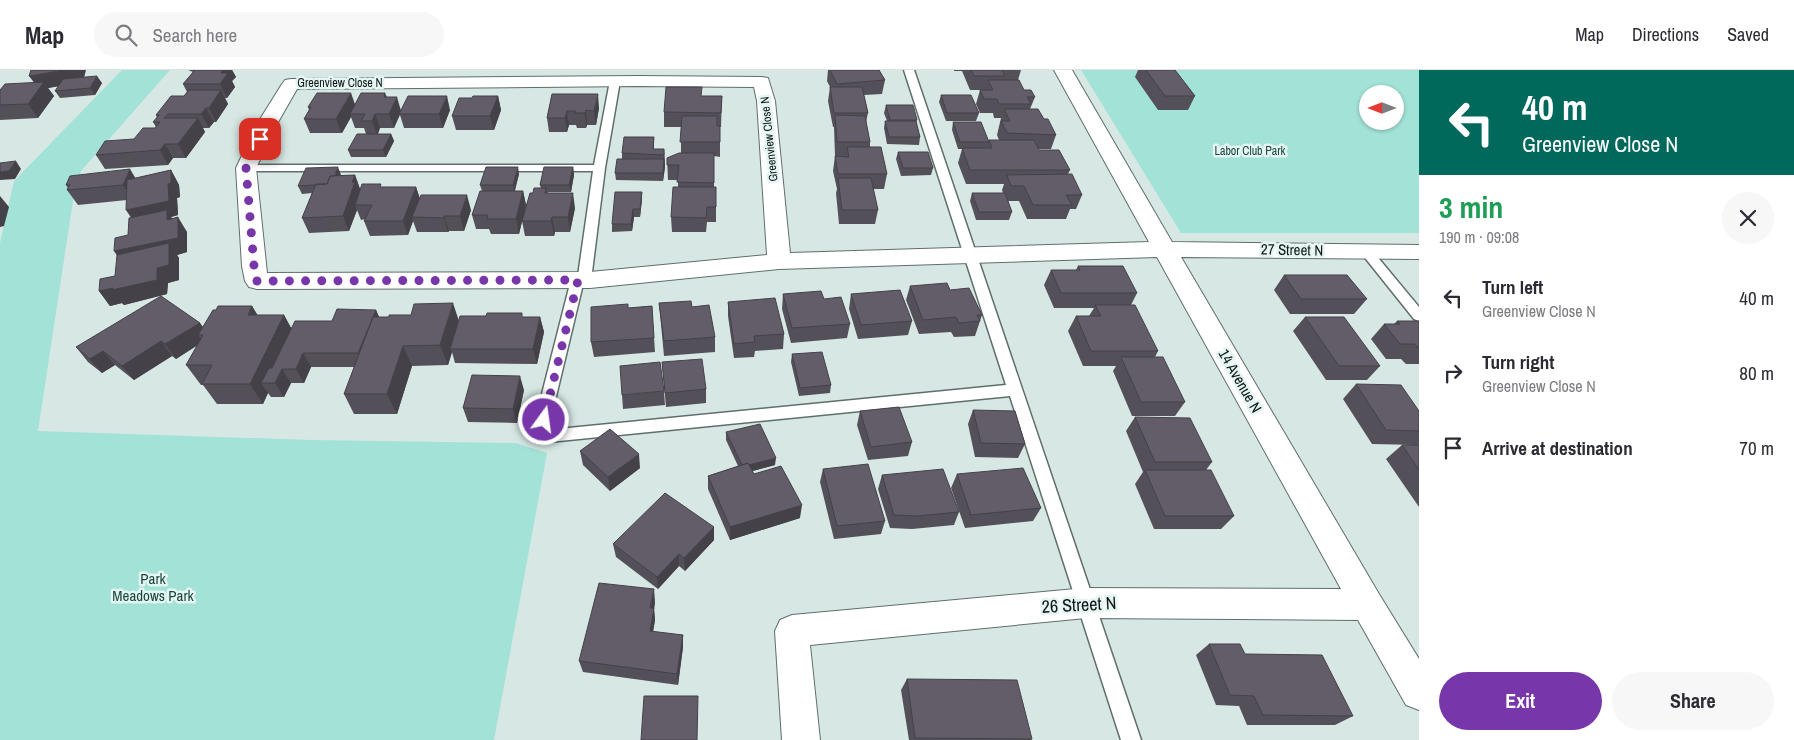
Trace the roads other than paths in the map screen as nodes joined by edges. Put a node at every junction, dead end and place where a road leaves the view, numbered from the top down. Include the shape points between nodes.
1 (909, 70) edge
2 (1063, 70) edge
3 (615, 81) junction
4 (246, 168) junction
5 (599, 168) junction
6 (1165, 248) junction
7 (1366, 251) junction
8 (1419, 252) edge
9 (969, 255) junction
10 (780, 261) junction
11 (581, 280) junction
12 (1419, 316) edge
13 (1013, 390) junction
14 (1086, 603) junction
15 (1367, 605) junction
16 (1419, 692) edge
17 (801, 740) edge
18 (1130, 740) edge

1 - 9 lane
2 - 6 street, 14 Avenue N
3 - 4 street, Greenview Close N via 291,84
3 - 5 lane
3 - 10 street, Greenview Close N via 762,82
4 - 5 lane
4 - 11 street via 257,281
5 - 11 lane
6 - 7 street, 27 Street N
6 - 9 street
6 - 15 street, 14 Avenue N
7 - 8 street, 27 Street N
7 - 12 lane
9 - 10 street
9 - 13 lane
10 - 11 street
11 - 13 lane via 539,437
13 - 14 lane
14 - 15 street, 26 Street N
14 - 17 street, 26 Street N via 792,631
14 - 18 lane
15 - 16 street, 14 Avenue N

